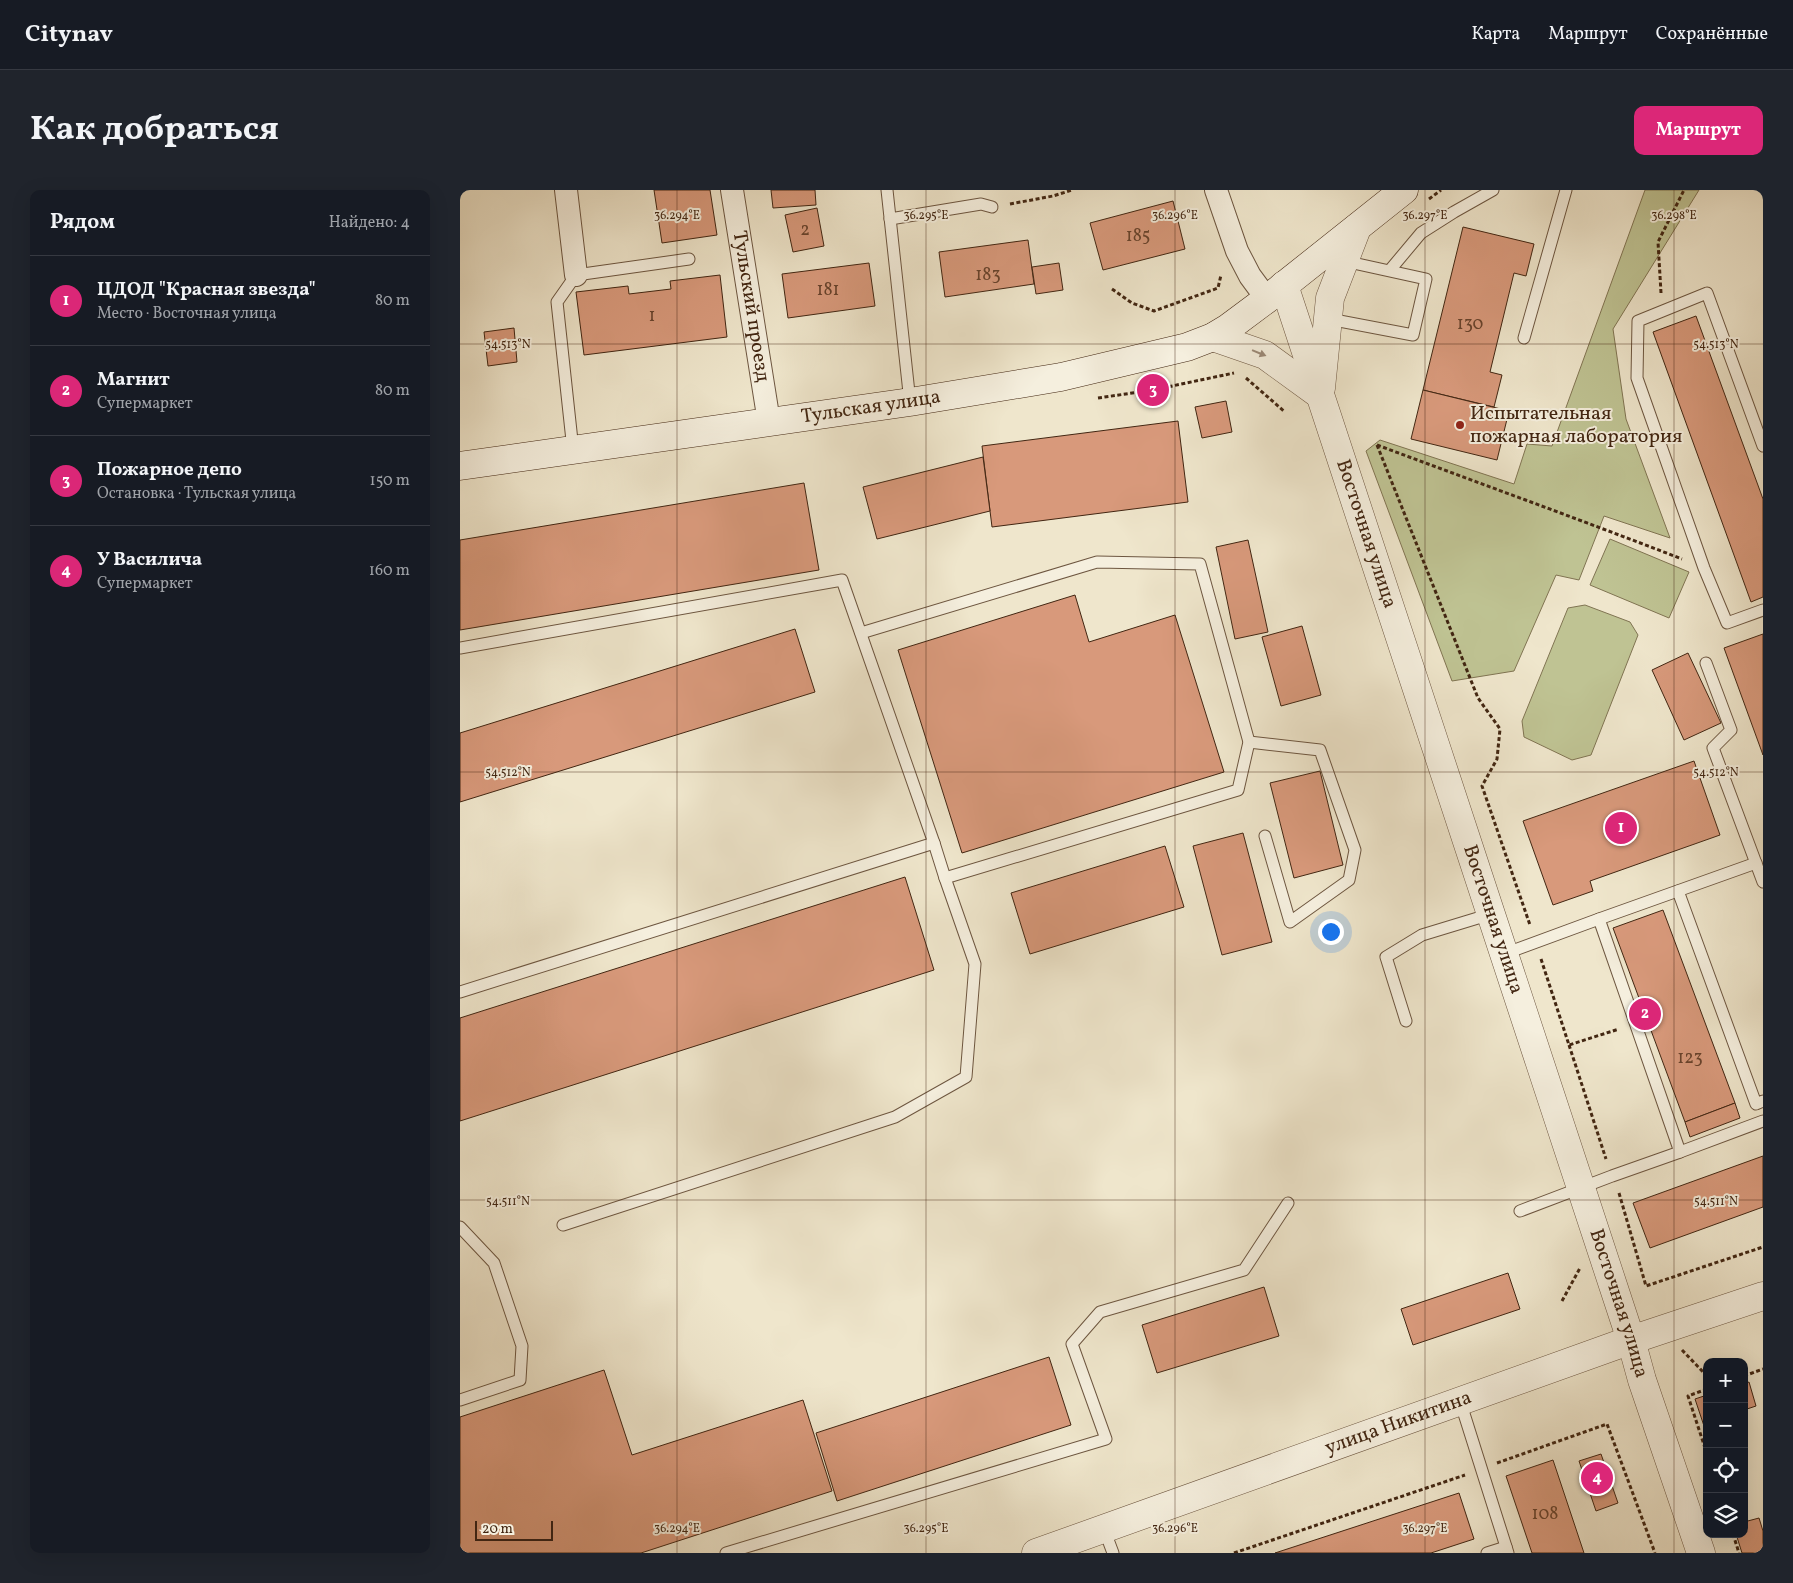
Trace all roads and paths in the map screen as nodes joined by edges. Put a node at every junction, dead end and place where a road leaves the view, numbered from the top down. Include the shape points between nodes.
1 (566, 190) edge
2 (732, 190) edge
3 (887, 190) edge
4 (1072, 190) edge
5 (1216, 190) edge
6 (1441, 190) edge
7 (1493, 190) edge
8 (1566, 190) edge
9 (1684, 190) edge
10 (1415, 196) edge
11 (992, 207) joint
12 (890, 219) junction
13 (1357, 228) junction
14 (689, 259) dead end
15 (1344, 261) junction
16 (1390, 270) junction
17 (576, 275) junction
18 (1218, 288) dead end
19 (1112, 289) dead end
20 (1276, 292) junction
21 (1662, 311) junction
22 (1329, 319) junction
23 (1213, 337) junction
24 (1524, 338) dead end
25 (1239, 372) dead end
26 (1320, 395) junction
27 (910, 402) junction
28 (1285, 412) dead end
29 (769, 422) junction
30 (1763, 446) edge
31 (573, 450) junction
32 (460, 466) edge
33 (1704, 568) junction
34 (1763, 610) edge
35 (861, 633) junction
36 (460, 648) edge
37 (1706, 663) dead end
38 (1249, 742) junction
39 (1482, 786) dead end
40 (1265, 836) dead end
41 (934, 843) junction
42 (1756, 863) junction
43 (945, 878) junction
44 (1763, 882) edge
45 (1678, 891) junction
46 (1491, 914) junction
47 (1599, 919) junction
48 (1504, 954) junction
49 (460, 992) edge
50 (1406, 1021) dead end
51 (1763, 1101) edge
52 (1763, 1121) edge
53 (1680, 1152) junction
54 (1581, 1188) junction
55 (1288, 1203) dead end
56 (1520, 1211) dead end
57 (563, 1225) dead end
58 (460, 1227) edge
59 (1763, 1247) edge
60 (1646, 1286) dead end
61 (1763, 1296) edge
62 (1631, 1340) junction
63 (1763, 1369) edge
64 (1748, 1375) edge
65 (1703, 1390) edge
66 (460, 1400) edge
67 (1460, 1401) junction
68 (1705, 1448) edge
69 (1482, 1469) junction
70 (1734, 1538) edge
71 (1108, 1541) edge
72 (1507, 1550) edge
73 (726, 1553) edge
74 (1036, 1553) edge
75 (1234, 1553) edge
76 (1487, 1553) edge
77 (1655, 1553) edge
78 (1701, 1553) edge
79 (1739, 1553) edge

1 - 17 street
2 - 29 street, Тульский проезд
3 - 12 lane
4 - 11 path
5 - 20 street via 1236,251 1250,276
6 - 10 path
7 - 16 lane via 1421,233
8 - 24 lane
9 - 21 path via 1658,242
10 - 13 street, Тульская улица
11 - 12 lane via 981,204
12 - 27 lane
13 - 15 street
13 - 20 street, Тульская улица
14 - 17 lane
15 - 16 lane
15 - 22 street via 1330,298
16 - 22 lane via 1426,279 1414,335
17 - 31 lane via 557,302
18 - 19 path via 1154,311 1132,303
20 - 23 street, Тульская улица
20 - 26 street, Восточная улица
21 - 30 lane via 1707,293
21 - 33 lane via 1638,321 1637,378
22 - 26 street
23 -> 26 street via 1265,355
23 - 27 street, Тульская улица via 1154,356 1061,377
25 - 28 path
26 - 46 street, Восточная улица
27 - 29 street, Тульская улица
29 - 31 street, Тульская улица
31 - 32 street, Тульская улица
33 - 34 lane via 1727,623
33 - 39 path via 1565,513 1377,445 1478,698 1500,729 1497,759
35 - 36 lane via 842,580
35 - 38 lane via 1097,562 1200,564
35 - 41 lane
37 - 42 lane via 1731,730 1713,748
38 - 40 lane via 1320,750 1355,850 1349,880 1290,922
38 - 43 lane via 1238,790
41 - 43 lane
41 - 49 lane
42 - 44 lane
42 - 45 lane
43 - 57 lane via 975,964 966,1077 895,1117
45 - 47 lane
45 - 51 lane via 1756,1104
46 - 48 street, Восточная улица
46 - 50 lane via 1422,935 1386,957
47 - 48 lane
47 - 53 lane
48 - 54 street, Восточная улица
52 - 53 lane
53 - 54 lane
54 - 56 lane
54 - 62 street, Восточная улица
55 - 73 lane via 1244,1270 1100,1312 1072,1344 1106,1440
58 - 66 lane via 494,1262 522,1346 520,1380
59 - 60 path
61 - 62 street, улица Никитина
62 - 67 street, улица Никитина
62 - 78 street, Восточная улица
63 - 64 path
65 - 68 path via 1688,1396
67 - 69 lane
67 - 71 street, улица Никитина
69 - 72 lane
69 - 75 path
69 - 77 path via 1607,1424
70 - 79 path
71 - 74 street, улица Никитина
72 - 76 lane

